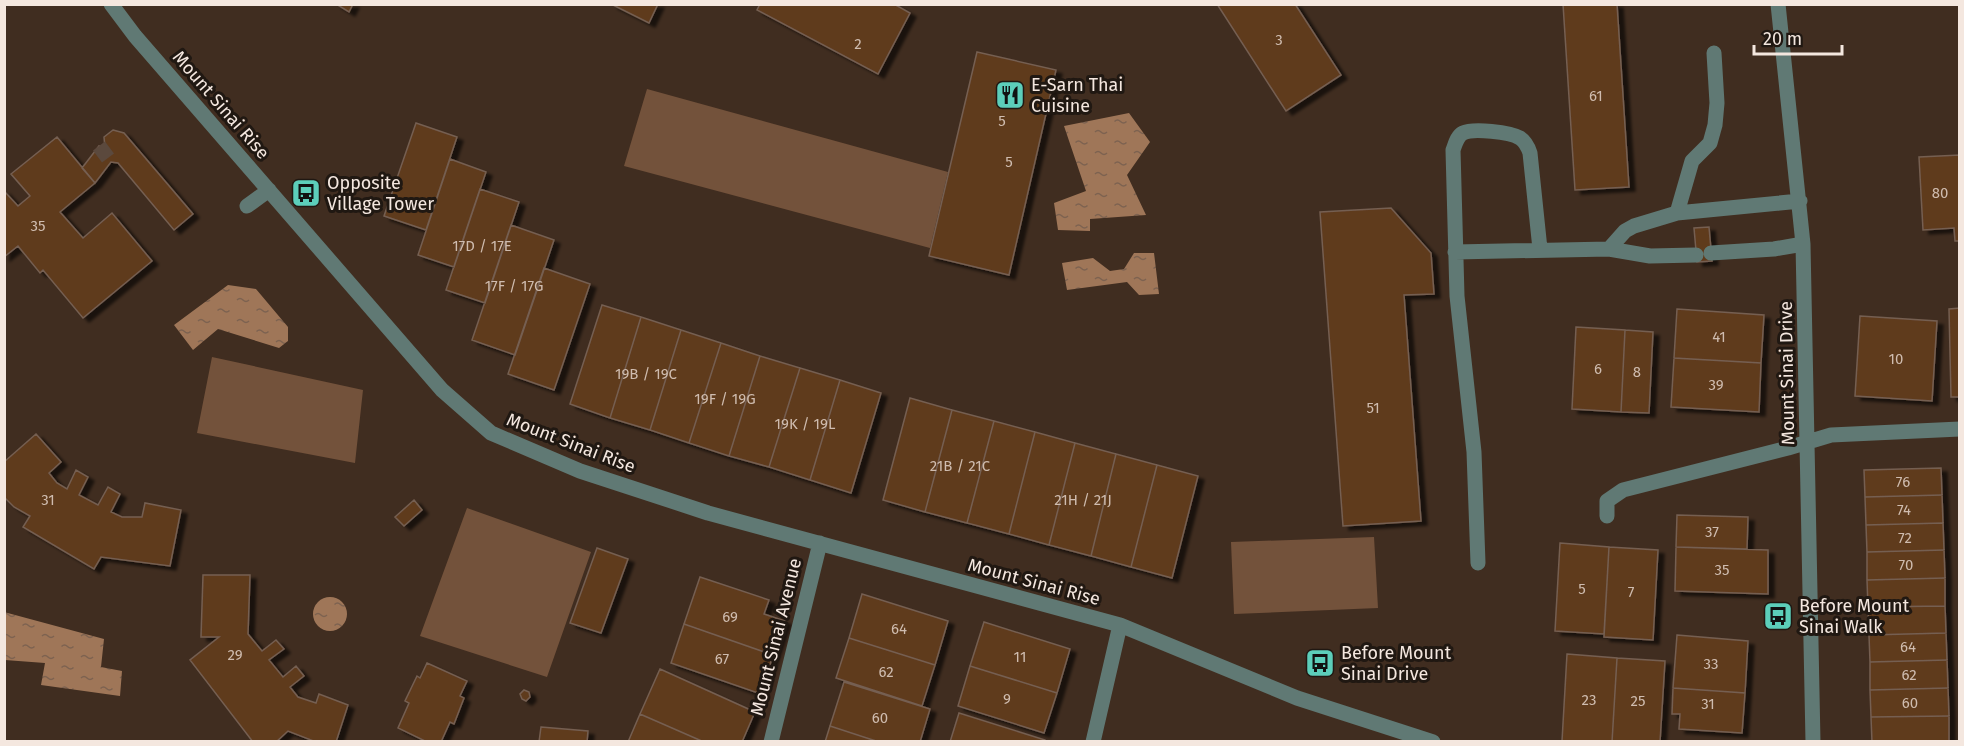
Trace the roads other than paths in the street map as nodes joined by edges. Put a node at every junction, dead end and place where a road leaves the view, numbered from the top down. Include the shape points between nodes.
1 (111, 4) edge
2 (1778, 4) edge
3 (1714, 53) dead end
4 (269, 190) junction
5 (1800, 201) junction
6 (247, 206) dead end
7 (1677, 213) junction
8 (1803, 244) junction
9 (1540, 249) junction
10 (1609, 249) junction
11 (1455, 252) junction
12 (1959, 429) edge
13 (1808, 442) junction
14 (1606, 516) dead end
15 (820, 543) junction
16 (1478, 563) dead end
17 (1120, 625) junction
18 (771, 741) edge
19 (1093, 741) edge
20 (1432, 741) edge
21 (1813, 741) edge

1 - 4 street, Mount Sinai Rise
2 - 5 street, Mount Sinai Drive
3 - 7 street via 1716,125 1710,143 1692,161
4 - 6 street
4 - 15 street, Mount Sinai Rise via 442,390 491,433 580,471
5 - 7 street
5 - 8 street, Mount Sinai Drive
7 - 10 street via 1634,226
8 - 10 street via 1650,256
8 - 13 street, Mount Sinai Drive
9 - 10 street
9 - 11 street
9 - 11 street via 1526,143 1518,136 1476,131 1463,133 1453,150
11 - 16 street via 1456,296 1474,452
12 - 13 street via 1831,435
13 - 14 street via 1623,490 1607,501
13 - 21 street, Mount Sinai Drive
15 - 17 street, Mount Sinai Rise
15 - 18 street, Mount Sinai Avenue
17 - 19 street
17 - 20 street, Mount Sinai Rise via 1297,698

